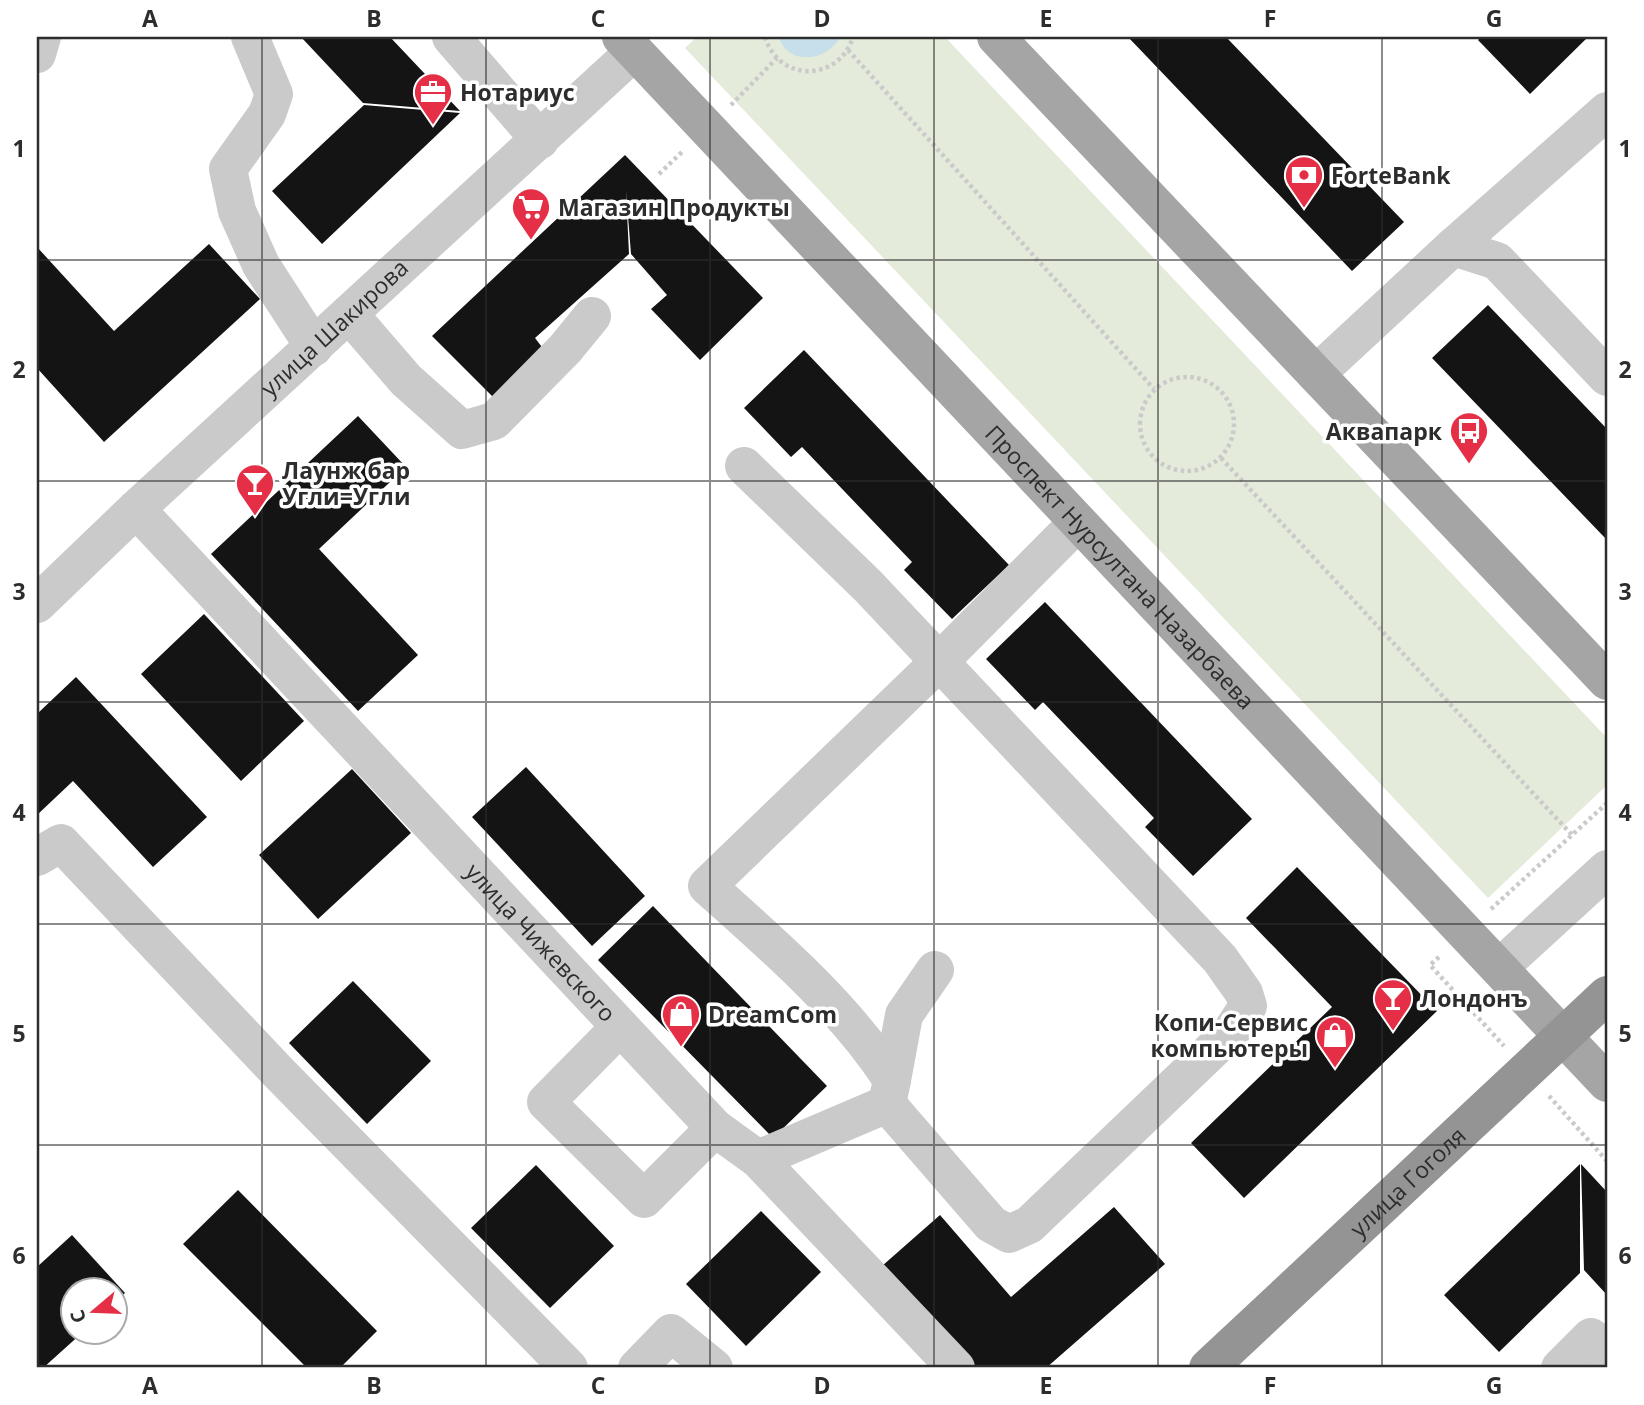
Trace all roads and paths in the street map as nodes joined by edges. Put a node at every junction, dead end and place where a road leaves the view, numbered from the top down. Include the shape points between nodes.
1 (43, 37) edge
2 (250, 37) edge
3 (451, 37) edge
4 (765, 37) edge
5 (853, 37) edge
6 (996, 37) edge
7 (634, 42) edge
8 (848, 50) junction
9 (37, 54) edge
10 (1607, 111) edge
11 (540, 140) junction
12 (1453, 247) junction
13 (349, 314) junction
14 (592, 316) dead end
15 (313, 347) junction
16 (1316, 374) junction
17 (1607, 377) edge
18 (1154, 389) junction
19 (1221, 458) junction
20 (744, 466) dead end
21 (136, 509) junction
22 (1078, 522) junction
23 (37, 604) edge
24 (939, 662) junction
25 (1607, 681) edge
26 (1607, 803) edge
27 (37, 857) edge
28 (1607, 869) edge
29 (1499, 968) junction
30 (934, 970) dead end
31 (1607, 995) edge
32 (620, 1027) junction
33 (1564, 1037) junction
34 (1605, 1078) edge
35 (890, 1092) junction
36 (715, 1128) junction
37 (758, 1159) junction
38 (1607, 1354) edge
39 (569, 1368) edge
40 (637, 1368) edge
41 (714, 1368) edge
42 (956, 1368) edge
43 (1208, 1368) edge
44 (1560, 1368) edge

1 - 9 street
2 - 15 street via 274,94 267,114 228,169 237,211 261,265
3 - 11 street
4 - 8 path via 777,58 802,71 831,66
5 - 8 path
6 - 16 main road
7 - 11 street, улица Шакирова
7 - 22 main road, Проспект Нурсултана Назарбаева
8 - 18 path
10 - 12 street
11 - 13 street, улица Шакирова
12 - 16 street
12 - 17 street via 1497,261
13 - 14 street via 407,380 462,430 494,421
13 - 15 street, улица Шакирова
15 - 21 street, улица Шакирова
16 - 25 main road
18 - 19 path via 1188,376 1206,380 1221,391 1231,406 1234,424 1231,442
18 - 19 path via 1143,405 1139,423 1142,442 1152,457 1168,468 1186,472
19 - 26 path via 1572,835
20 - 24 street
21 - 23 street, улица Шакирова
21 - 32 street, улица Чижевского
22 - 24 street
22 - 29 main road, Проспект Нурсултана Назарбаева
24 - 35 street via 707,886 775,947 854,1029
24 - 35 street via 1220,959 1248,1006 1231,1032 1029,1224 1009,1234 991,1224
27 - 39 street via 61,844
28 - 29 street
29 - 33 main road, Проспект Нурсултана Назарбаева
30 - 35 street via 904,1015
31 - 33 highway, улица Гоголя
32 - 36 street, улица Чижевского
32 - 36 street via 546,1102 644,1199
33 - 34 main road, Проспект Нурсултана Назарбаева
33 - 43 highway, улица Гоголя
35 - 37 street
36 - 37 street, улица Чижевского
37 - 42 street, улица Чижевского
38 - 44 street via 1591,1337
40 - 41 street via 671,1333

